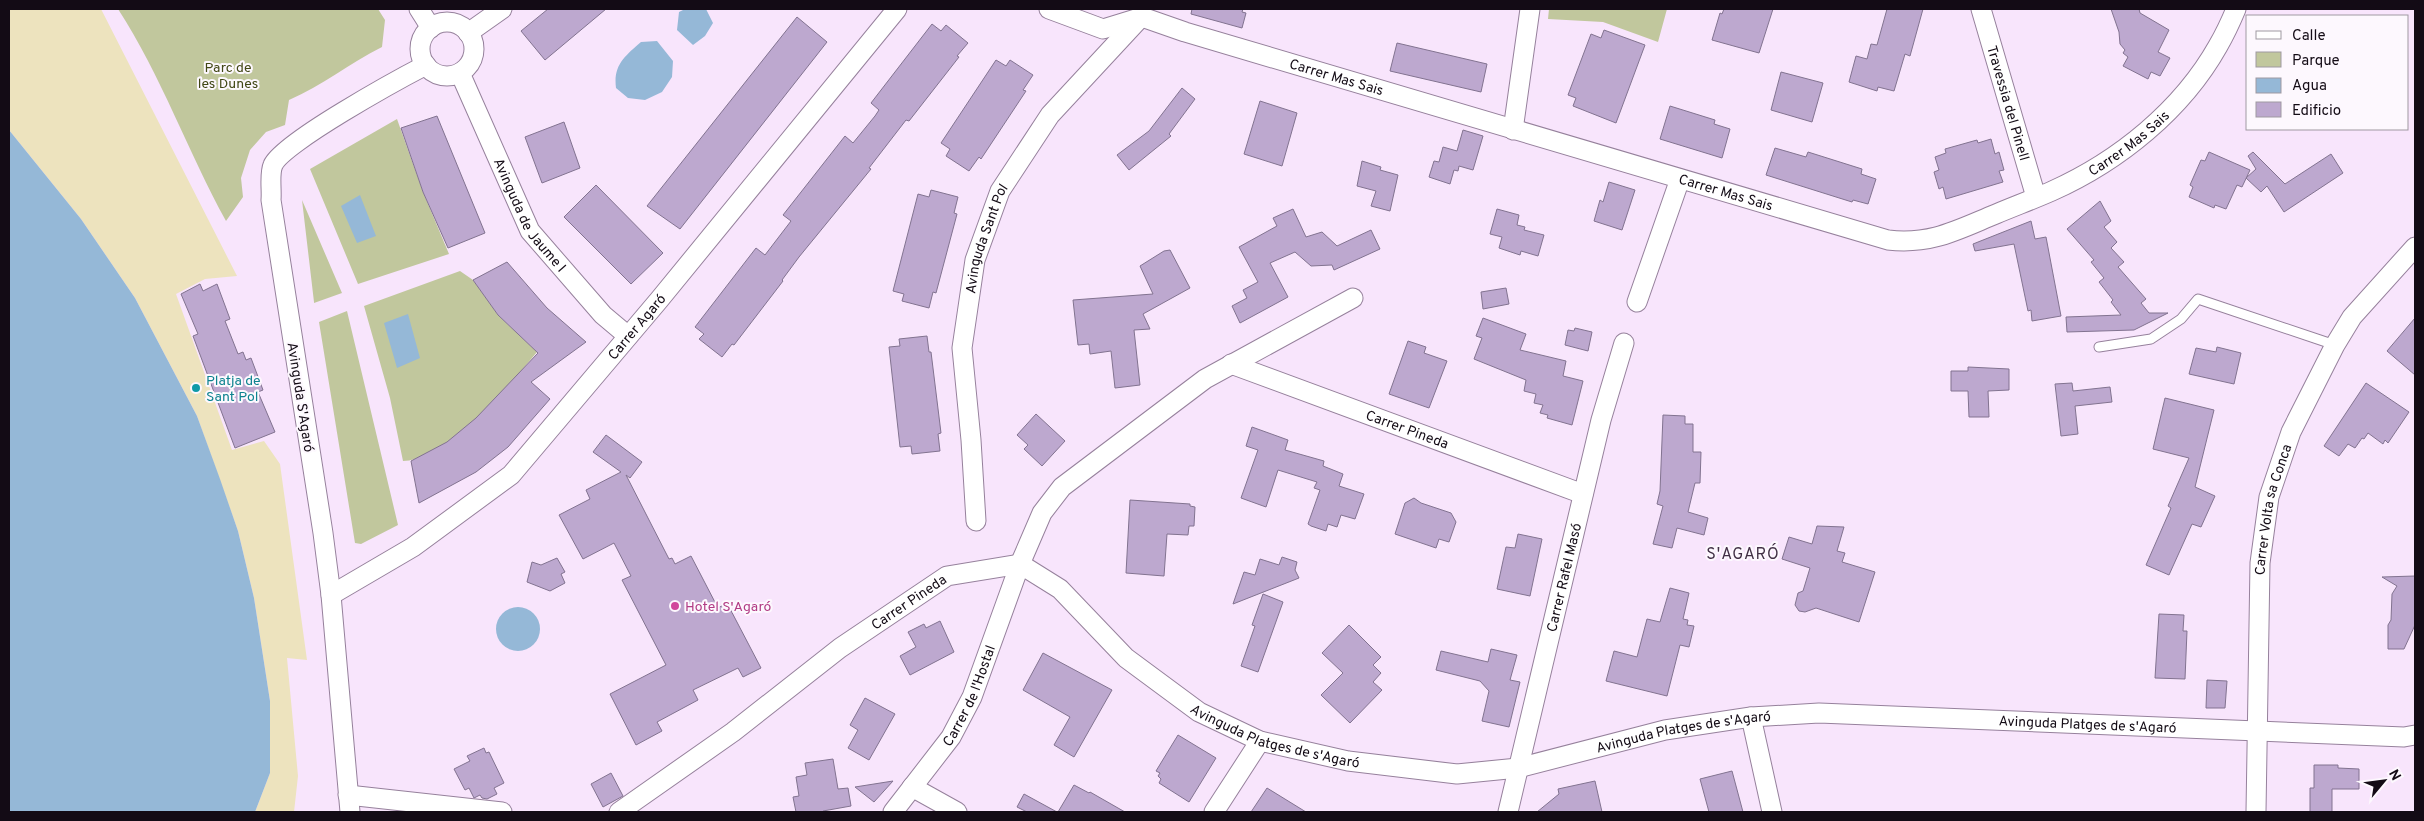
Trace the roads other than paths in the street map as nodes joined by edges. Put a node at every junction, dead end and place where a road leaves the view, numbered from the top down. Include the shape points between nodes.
1 (419, 9) edge
2 (502, 9) edge
3 (897, 9) edge
4 (1049, 9) edge
5 (1530, 9) edge
6 (1981, 9) edge
7 (2236, 9) edge
8 (1143, 11) edge
9 (431, 28) junction
10 (468, 34) junction
11 (426, 65) junction
12 (460, 73) junction
13 (1513, 130) junction
14 (1680, 179) junction
15 (2036, 198) junction
16 (2415, 247) edge
17 (1353, 298) dead end
18 (1637, 302) dead end
19 (628, 336) junction
20 (1624, 343) dead end
21 (2335, 345) junction
22 (2099, 346) dead end
23 (1231, 364) junction
24 (1583, 494) junction
25 (976, 521) dead end
26 (1020, 564) junction
27 (331, 595) junction
28 (1751, 717) junction
29 (2258, 731) junction
30 (2415, 735) edge
31 (1260, 741) junction
32 (1518, 768) junction
33 (912, 787) junction
34 (349, 804) edge
35 (502, 812) edge
36 (619, 812) edge
37 (893, 812) edge
38 (957, 812) edge
39 (1214, 812) edge
40 (1508, 812) edge
41 (1772, 812) edge
42 (2256, 812) edge

1 - 9 street
2 - 10 street
3 - 19 street, Carrer Agaró
4 - 8 street via 1103,28
5 - 13 street
6 - 15 street, Travessia del Pinell
7 - 15 street, Carrer Mas Sais via 2218,47 2182,97 2147,131 2100,165
8 - 13 street, Carrer Mas Sais via 1194,35
8 - 25 street, Avinguda Sant Pol via 1050,115 1000,191 975,260 962,348
9 - 10 street via 451,23 461,26
9 - 11 street via 420,45
10 - 12 street via 473,44 473,55
11 - 12 street via 438,74
11 - 27 street, Avinguda S'Agaró via 290,145 273,165 271,200
12 - 19 street, Avinguda de Jaume I via 530,231 603,315
13 - 14 street, Carrer Mas Sais
14 - 15 street, Carrer Mas Sais via 1888,240 1908,242 1932,240
14 - 18 street
16 - 21 street, Carrer Volta sa Conca via 2352,317
17 - 23 street
19 - 27 street, Carrer Agaró via 511,475 413,547
20 - 24 street, Carrer Rafel Masó
21 - 22 lane via 2198,299 2181,319 2152,338
21 - 29 street, Carrer Volta sa Conca via 2291,432 2269,497 2260,563
23 - 24 street, Carrer Pineda
23 - 26 street via 1205,379 1062,487 1042,513
24 - 32 street, Carrer Rafel Masó
26 - 31 street, Avinguda Platges de s'Agaró via 1060,589 1126,658 1199,712
26 - 33 street, Carrer de l'Hostal via 972,697 951,737
26 - 36 street, Carrer Pineda via 947,576 840,648 733,732
27 - 34 street, Avinguda S'Agaró
28 - 29 street, Avinguda Platges de s'Agaró via 1819,713
28 - 32 street, Avinguda Platges de s'Agaró via 1665,730
28 - 41 street
29 - 30 street, Avinguda Platges de s'Agaró
29 - 42 street, Carrer Volta sa Conca
31 - 32 street, Avinguda Platges de s'Agaró via 1348,761 1457,774
31 - 39 street
32 - 40 street, Carrer Rafel Masó
33 - 37 street, Carrer de l'Hostal
33 - 38 street
34 - 35 street

